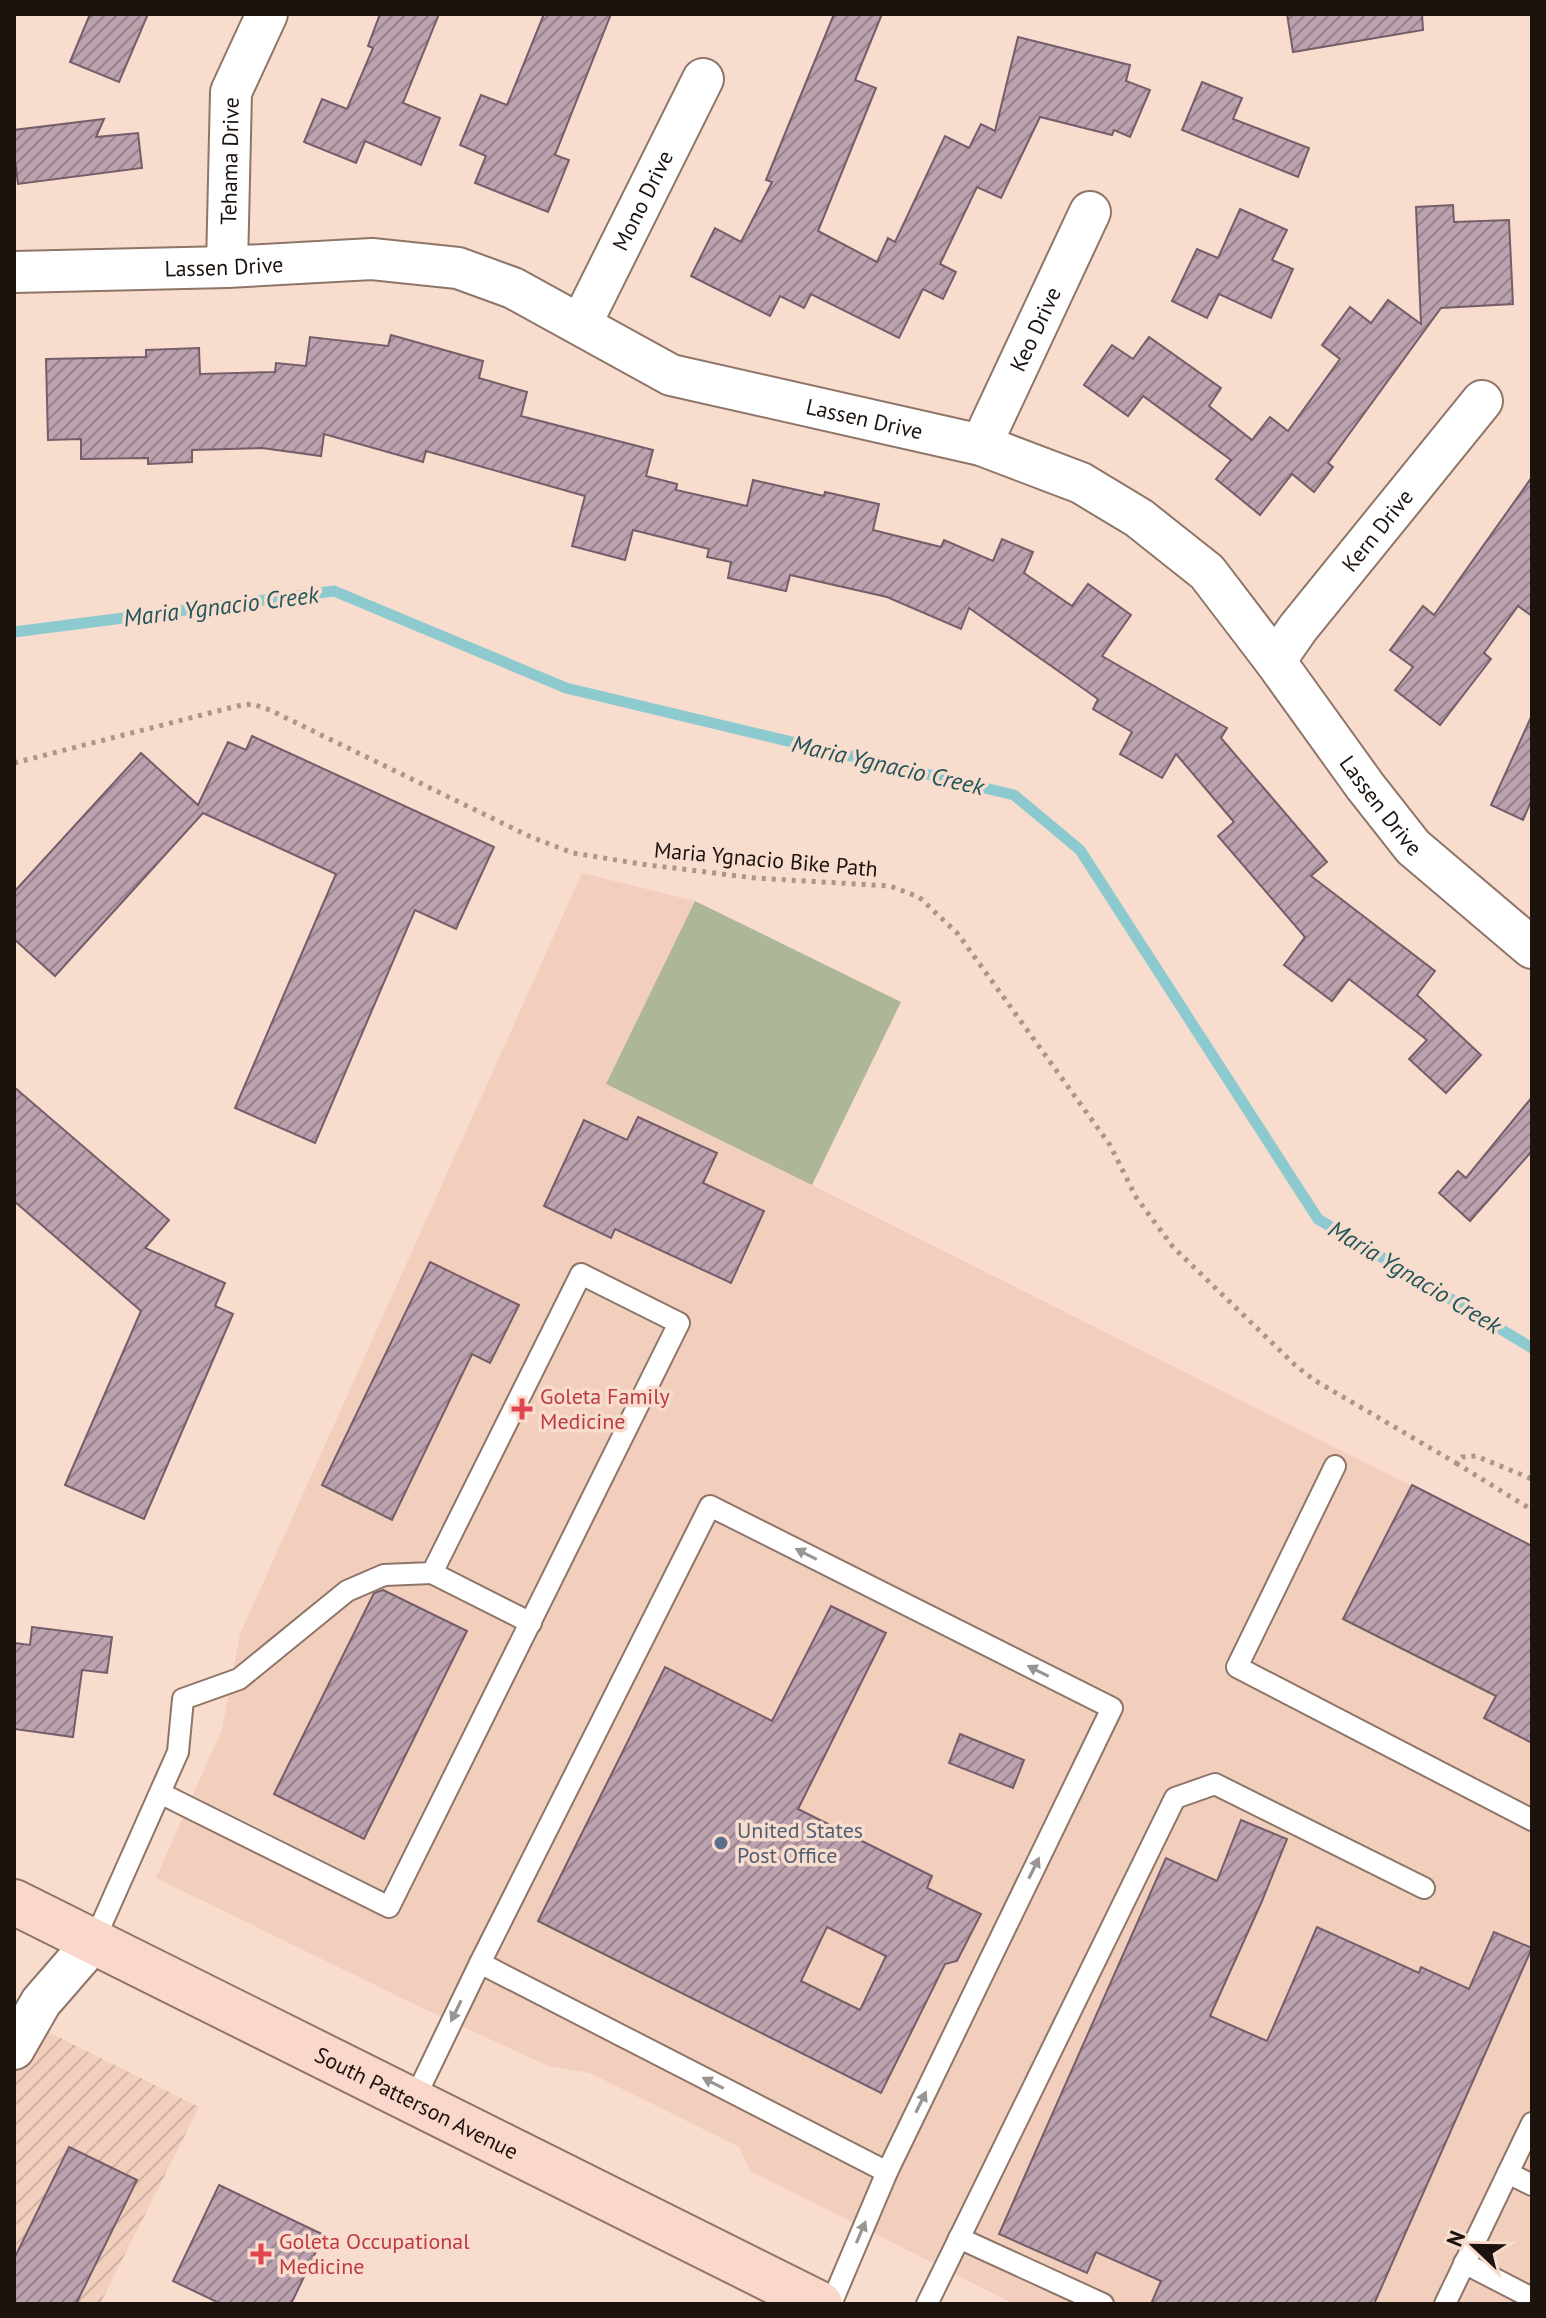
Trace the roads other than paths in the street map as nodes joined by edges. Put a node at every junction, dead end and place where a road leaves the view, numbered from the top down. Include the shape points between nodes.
1 (267, 14) edge
2 (703, 79) dead end
3 (1090, 212) dead end
4 (227, 267) junction
5 (14, 272) edge
6 (581, 324) junction
7 (1482, 401) dead end
8 (981, 445) junction
9 (1275, 661) junction
10 (1532, 948) edge
11 (1335, 1466) dead end
12 (432, 1573) junction
13 (531, 1623) junction
14 (160, 1793) junction
15 (1532, 1820) edge
16 (1424, 1888) dead end
17 (14, 1902) edge
18 (94, 1941) junction
19 (480, 1963) junction
20 (14, 2049) edge
21 (414, 2100) junction
22 (1532, 2123) edge
23 (887, 2172) junction
24 (1508, 2173) junction
25 (1532, 2185) edge
26 (959, 2238) junction
27 (1464, 2263) junction
28 (1532, 2298) edge
29 (820, 2304) edge
30 (831, 2304) edge
31 (927, 2304) edge
32 (1103, 2304) edge
33 (1445, 2304) edge

1 - 4 street, Tehama Drive via 231,92
2 - 6 street, Mono Drive
3 - 8 street, Keo Drive
4 - 5 street, Lassen Drive
4 - 6 street, Lassen Drive via 372,259 458,268 513,288
6 - 8 street, Lassen Drive via 671,375
7 - 9 street, Kern Drive
8 - 9 street, Lassen Drive via 1081,483 1139,518 1207,572
9 - 10 street, Lassen Drive via 1413,847
11 - 15 lane via 1237,1667
12 - 13 lane
12 - 13 lane via 581,1274 679,1323
12 - 14 lane via 384,1575 347,1591 239,1679 183,1699 178,1752
13 - 14 lane via 389,1907
14 - 18 lane
16 - 26 lane via 1215,1784 1175,1798
17 - 18 main road, South Patterson Avenue
18 - 20 street via 41,2002
18 - 21 main road, South Patterson Avenue
19 -> 21 lane
23 -> 19 lane
23 -> 19 lane via 1112,1708 710,1506
21 - 29 main road, South Patterson Avenue
22 - 24 lane
30 -> 23 lane
24 - 25 lane
24 - 27 lane
26 - 31 lane
26 - 32 lane
27 - 28 lane
27 - 33 lane

